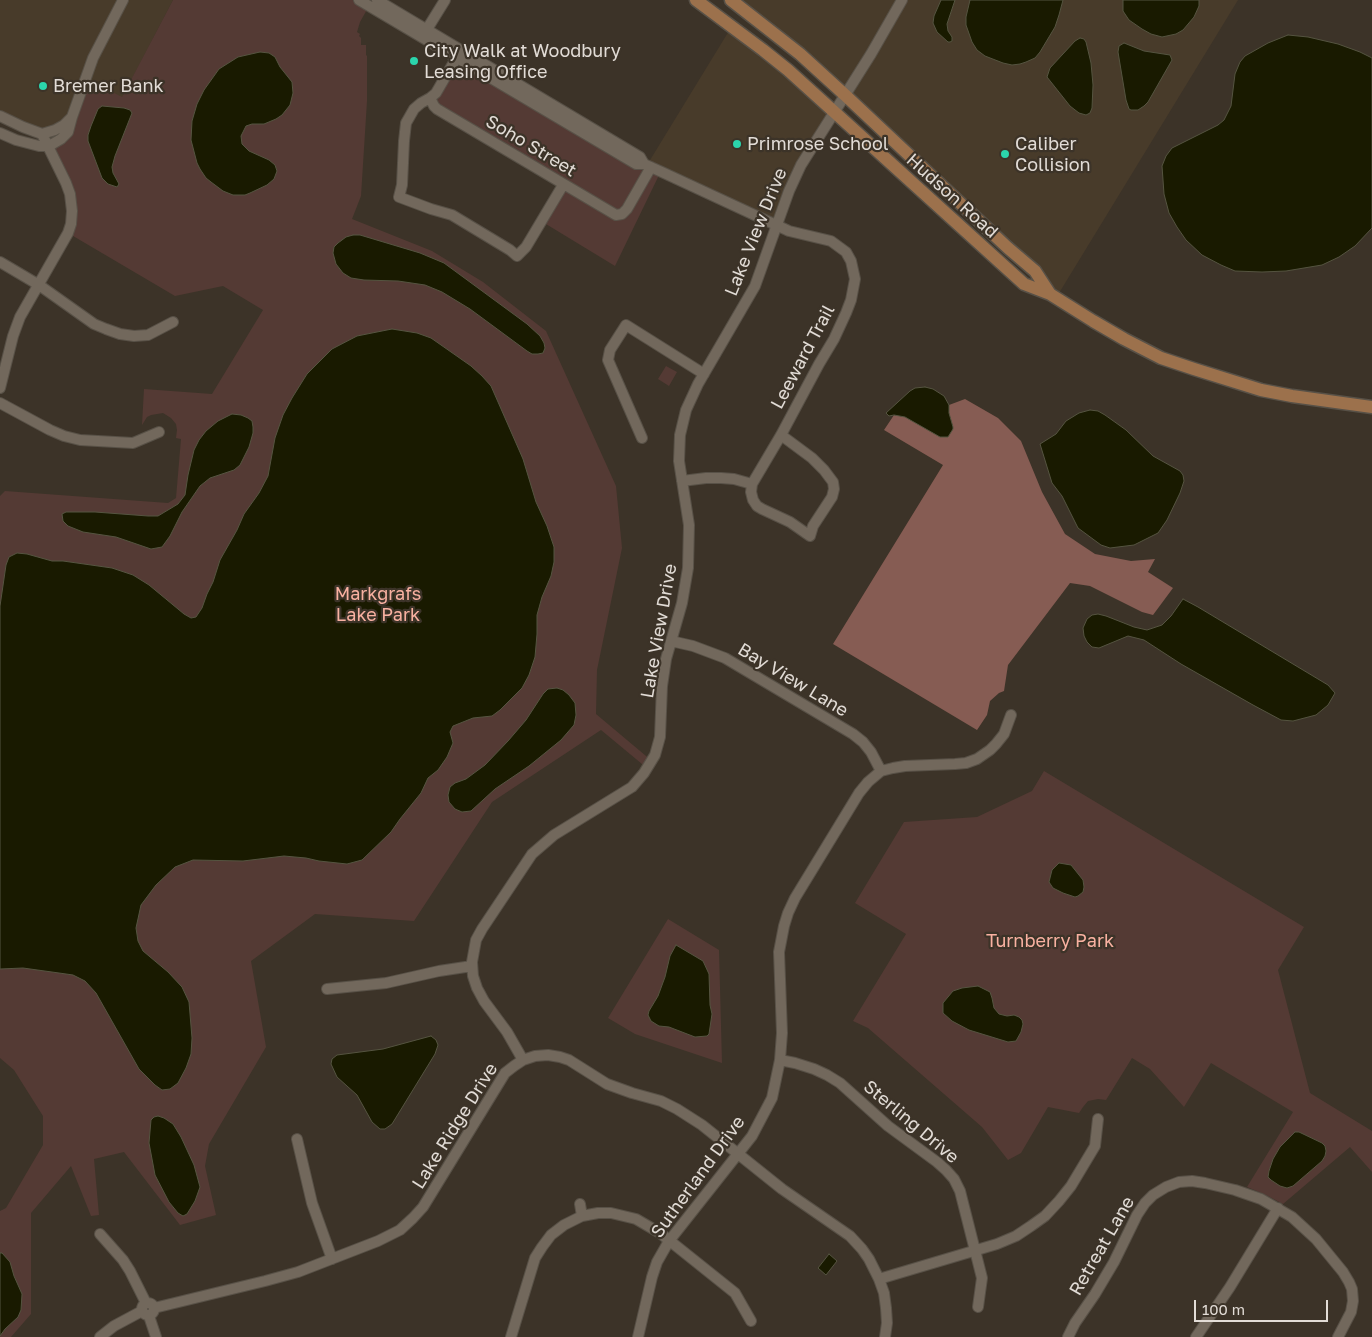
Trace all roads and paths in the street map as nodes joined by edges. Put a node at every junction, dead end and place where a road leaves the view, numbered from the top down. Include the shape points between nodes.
1 (123, 0) edge
2 (359, 0) edge
3 (377, 0) edge
4 (445, 0) edge
5 (696, 0) edge
6 (731, 0) edge
7 (902, 0) edge
8 (425, 34) junction
9 (459, 54) junction
10 (845, 95) junction
11 (430, 98) junction
12 (834, 113) junction
13 (0, 116) edge
14 (72, 117) junction
15 (0, 133) edge
16 (42, 134) junction
17 (49, 146) junction
18 (648, 166) junction
19 (563, 185) junction
20 (777, 224) junction
21 (0, 262) edge
22 (39, 285) junction
23 (1050, 294) junction
24 (173, 322) dead end
25 (704, 374) junction
26 (0, 388) edge
27 (0, 403) edge
28 (1372, 407) edge
29 (160, 432) dead end
30 (781, 435) junction
31 (642, 438) dead end
32 (682, 481) junction
33 (752, 484) junction
34 (670, 641) junction
35 (1010, 715) dead end
36 (881, 771) junction
37 (472, 966) junction
38 (327, 989) dead end
39 (523, 1060) junction
40 (780, 1060) junction
41 (1098, 1118) dead end
42 (297, 1139) dead end
43 (738, 1154) junction
44 (580, 1204) dead end
45 (1278, 1208) junction
46 (582, 1216) junction
47 (100, 1234) dead end
48 (669, 1241) junction
49 (975, 1250) junction
50 (332, 1259) junction
51 (879, 1279) junction
52 (978, 1307) dead end
53 (148, 1310) junction
54 (751, 1321) dead end
55 (100, 1337) edge
56 (156, 1337) edge
57 (510, 1337) edge
58 (638, 1337) edge
59 (885, 1337) edge
60 (1068, 1337) edge
61 (1196, 1337) edge
62 (1338, 1337) edge

1 - 14 street via 93,58
2 - 8 street
3 - 8 street
4 - 8 street
5 - 12 street, Hudson Road via 788,70
6 - 10 street, Hudson Road via 800,54
7 - 10 street, Lake View Drive
8 - 9 street, Leeward Trail
9 - 11 street
9 - 18 street, Leeward Trail via 636,164
10 - 12 street, Lake View Drive
10 - 23 street, Hudson Road via 1035,271
11 - 19 street, Soho Street via 437,109
11 - 19 street via 414,109 406,123 399,197 452,215 517,256
12 - 20 street, Lake View Drive via 801,165
12 - 23 street, Hudson Road via 1015,277
13 - 16 street
14 - 16 street via 64,125
14 - 17 street via 68,132
15 - 17 street via 16,140
16 - 17 street
17 - 22 street via 68,188 72,211 68,233
18 - 19 street, Soho Street via 627,209 618,215
18 - 20 street, Leeward Trail
20 - 25 street, Lake View Drive via 755,286
20 - 30 street, Leeward Trail via 789,231 839,246 852,261 855,279 851,300 839,328
21 - 22 street
22 - 24 street via 94,324 120,334 148,335
22 - 26 street via 20,317
23 - 28 street, Hudson Road via 1124,339 1194,370 1261,390
25 - 31 street via 626,325 609,352 608,362
25 - 32 street, Lake View Drive via 690,398 682,422 679,468
27 - 29 street via 50,430 80,440 133,443
30 - 33 street, Leeward Trail
30 - 33 street, Leeward Trail via 812,458 833,482 832,497 810,536 757,506 751,492
32 - 33 street via 721,478
32 - 34 street, Lake View Drive via 688,518 688,568
34 - 36 street, Bay View Lane via 725,658 853,734 871,752
34 - 37 street, Lake View Drive via 662,686 659,742 650,765 629,789 554,835 532,854 480,932
35 - 36 street via 1004,734 977,760
36 - 40 street, Sutherland Drive via 859,793 788,913 779,952
37 - 38 street via 386,983
37 - 39 street, Lake View Drive via 480,996 505,1028
39 - 43 street, Lake Ridge Drive via 544,1055 569,1060 607,1084 677,1109
39 - 50 street, Lake Ridge Drive via 503,1076 413,1218 388,1237
40 - 43 street, Sutherland Drive via 772,1098 752,1136
40 - 49 street, Sterling Drive via 795,1062 827,1075 946,1170 960,1191
41 - 49 street via 1095,1146 1059,1201 1045,1216 1016,1236
42 - 50 street via 312,1203
43 - 48 street, Sutherland Drive
43 - 51 street, Lake Ridge Drive via 850,1236 869,1259
44 - 46 street
45 - 60 street, Retreat Lane via 1244,1193 1199,1182 1179,1182 1159,1191 1141,1210 1114,1262
45 - 61 street
45 - 62 street, Retreat Lane via 1308,1231 1348,1279 1352,1309
46 - 48 street via 598,1213 624,1215 646,1224
46 - 57 street via 551,1236 535,1258
47 - 53 street via 130,1271
48 - 54 street via 735,1294
48 - 58 street, Sutherland Drive via 652,1277
49 - 51 street
49 - 52 street, Sterling Drive via 982,1278
50 - 53 street, Lake Ridge Drive via 298,1272
51 - 59 street, Lake Ridge Drive via 886,1308
53 - 55 street, Lake Ridge Drive via 114,1326
53 - 56 street

